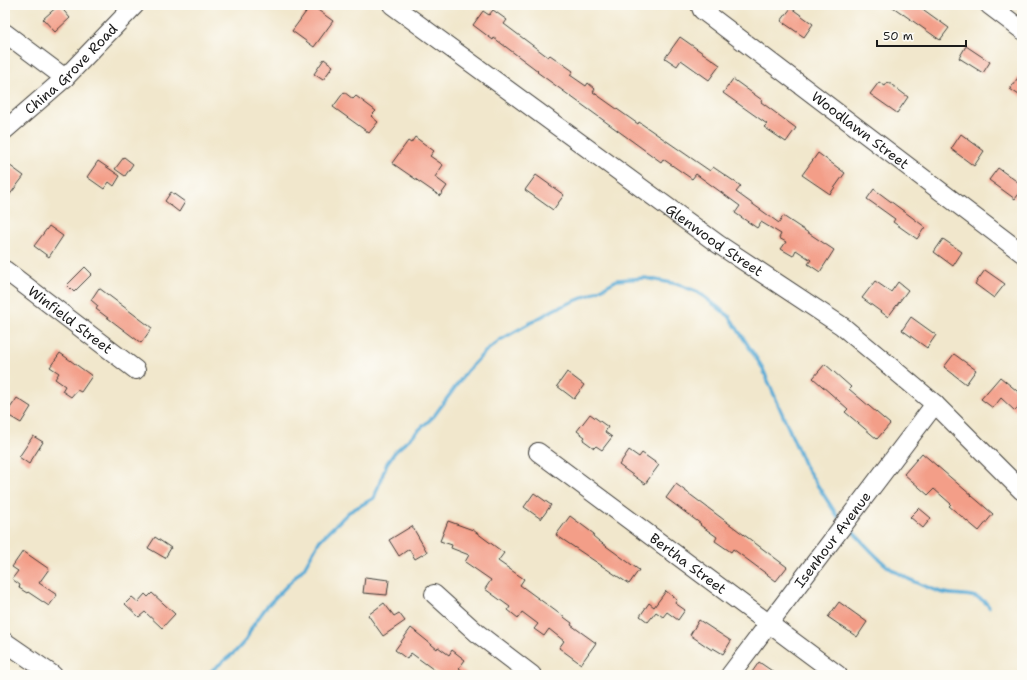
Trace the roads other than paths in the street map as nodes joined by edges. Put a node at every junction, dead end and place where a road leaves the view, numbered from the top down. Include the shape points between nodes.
1 (135, 5) edge
2 (392, 5) edge
3 (700, 5) edge
4 (989, 5) edge
5 (1022, 30) edge
6 (5, 33) edge
7 (65, 78) junction
8 (5, 130) edge
9 (1022, 254) edge
10 (5, 270) edge
11 (136, 370) dead end
12 (935, 404) junction
13 (538, 452) dead end
14 (1022, 492) edge
15 (434, 594) dead end
16 (770, 624) junction
17 (5, 642) edge
18 (53, 675) edge
19 (532, 675) edge
20 (730, 675) edge
21 (838, 675) edge

1 - 7 street, China Grove Road
2 - 12 street, Glenwood Street via 718,244 842,326
3 - 9 street, Woodlawn Street via 702,10
4 - 5 street
6 - 7 street
7 - 8 street, China Grove Road
10 - 11 street, Winfield Street
12 - 14 street, Glenwood Street
12 - 16 street, Isenhour Avenue
13 - 16 street, Bertha Street
15 - 19 street via 477,633
16 - 20 street, Isenhour Avenue
16 - 21 street, Bertha Street
17 - 18 street

